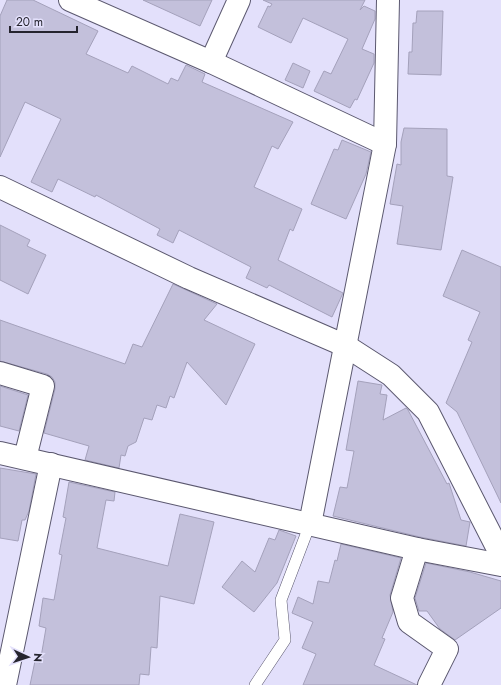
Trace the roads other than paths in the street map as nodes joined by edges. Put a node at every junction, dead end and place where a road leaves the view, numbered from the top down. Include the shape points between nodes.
1 (70, 0) edge
2 (239, 0) edge
3 (388, 0) edge
4 (211, 62) junction
5 (385, 144) junction
6 (0, 187) edge
7 (346, 346) junction
8 (0, 373) edge
9 (0, 453) edge
10 (25, 458) junction
11 (51, 464) junction
12 (310, 524) junction
13 (417, 549) junction
14 (500, 555) edge
15 (5, 685) edge
16 (256, 685) edge
17 (429, 685) edge

1 - 4 street
2 - 4 street
3 - 5 street
4 - 5 street
5 - 7 street
6 - 7 street via 189,278
7 - 12 street
7 - 14 street via 391,375 428,412
8 - 10 street via 43,386
9 - 10 street
10 - 11 street
11 - 12 street
11 - 15 street
12 - 13 street
12 - 16 lane via 280,600 285,640
13 - 14 street
13 - 17 street via 402,598 409,622 447,649

